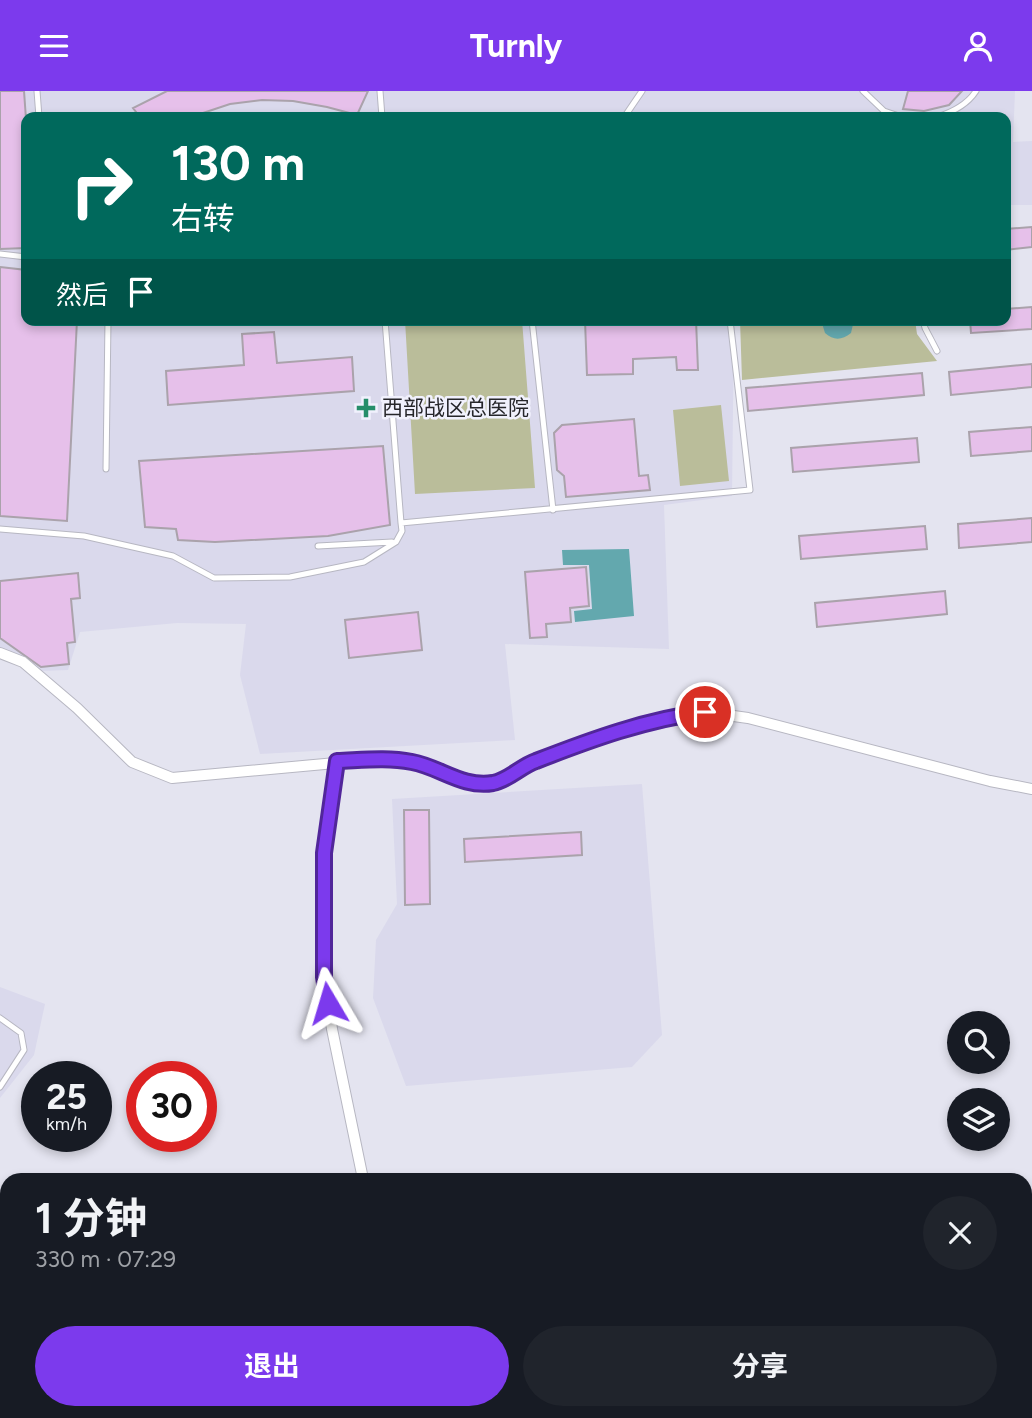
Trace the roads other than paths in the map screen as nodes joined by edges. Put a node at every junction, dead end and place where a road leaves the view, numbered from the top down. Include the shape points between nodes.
1 (37, 91) edge
2 (380, 91) edge
3 (642, 91) edge
4 (863, 91) edge
5 (976, 91) edge
6 (39, 112) edge
7 (382, 112) edge
8 (628, 112) edge
9 (887, 112) edge
10 (952, 112) edge
11 (0, 254) edge
12 (21, 256) edge
13 (108, 326) edge
14 (385, 326) edge
15 (533, 326) edge
16 (731, 326) edge
17 (924, 326) edge
18 (937, 351) dead end
19 (106, 470) dead end
20 (553, 510) junction
21 (401, 523) junction
22 (0, 529) edge
23 (396, 542) junction
24 (318, 546) dead end
25 (0, 653) edge
26 (337, 761) junction
27 (1032, 789) edge
28 (0, 1018) edge
29 (0, 1087) edge
30 (362, 1173) edge

1 - 6 lane
2 - 7 lane
3 - 8 lane
4 - 9 lane
5 - 10 lane
11 - 12 lane
13 - 19 lane
14 - 21 lane
15 - 20 lane
16 - 20 lane via 750,490
17 - 18 lane
20 - 21 lane
21 - 23 lane
22 - 23 lane via 84,536 173,556 214,577 290,577 329,571 364,562
23 - 24 lane
25 - 26 street via 23,662 132,762 172,778
26 - 27 street via 390,758 416,762 462,781 494,783 525,765 593,739 705,712 748,718
26 - 30 street via 324,853 324,977
28 - 29 lane via 21,1033 24,1050

